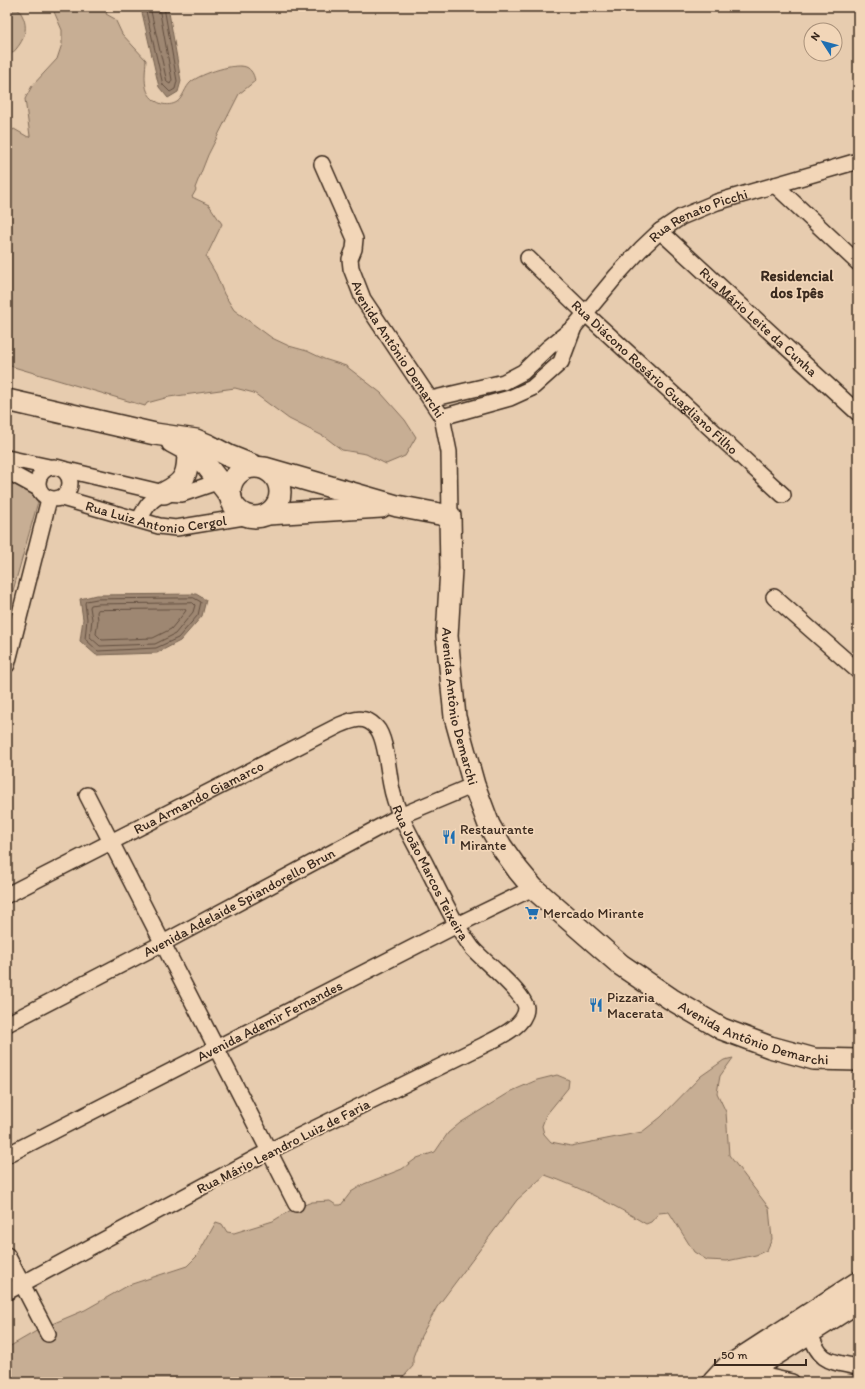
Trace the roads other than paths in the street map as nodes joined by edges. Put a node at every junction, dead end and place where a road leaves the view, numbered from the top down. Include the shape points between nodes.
1 (858, 161) edge
2 (322, 164) dead end
3 (775, 185) junction
4 (660, 231) junction
5 (528, 258) dead end
6 (858, 263) edge
7 (585, 313) junction
8 (574, 327) junction
9 (431, 399) junction
10 (7, 400) edge
11 (858, 412) edge
12 (442, 417) junction
13 (156, 434) junction
14 (188, 450) junction
15 (7, 458) edge
16 (259, 467) junction
17 (56, 468) junction
18 (7, 471) edge
19 (228, 485) junction
20 (38, 488) junction
21 (164, 493) junction
22 (783, 495) dead end
23 (56, 498) junction
24 (397, 506) junction
25 (259, 515) junction
26 (450, 516) junction
27 (138, 520) junction
28 (774, 597) dead end
29 (7, 665) edge
30 (858, 671) edge
31 (384, 742) joint
32 (474, 785) junction
33 (87, 795) dead end
34 (400, 816) junction
35 (111, 842) junction
36 (533, 888) junction
37 (7, 895) edge
38 (457, 925) junction
39 (163, 943) junction
40 (510, 985) joint
41 (7, 1024) edge
42 (216, 1048) junction
43 (858, 1060) edge
44 (269, 1151) junction
45 (7, 1155) edge
46 (296, 1204) dead end
47 (7, 1255) edge
48 (858, 1283) edge
49 (22, 1284) junction
50 (7, 1292) edge
51 (858, 1301) edge
52 (810, 1332) junction
53 (48, 1334) dead end
54 (858, 1367) edge
55 (742, 1377) edge
56 (714, 1382) edge
57 (792, 1382) edge

1 - 3 street, Rua Renato Picchi
2 - 9 street, Avenida Antônio Demarchi via 355,239 350,259 351,268 363,299
3 - 4 street, Rua Renato Picchi via 717,202 681,217
3 - 6 street
4 - 7 street, Rua Renato Picchi
4 - 11 street, Rua Mário Leite da Cunha
5 - 7 street, Rua Diácono Rosário Guagliano Filho
7 - 8 street, Rua Renato Picchi
7 - 22 street, Rua Diácono Rosário Guagliano Filho
8 - 9 street, Rua Renato Picchi via 523,372 504,382
8 - 12 street, Rua Renato Picchi via 561,362 532,388 510,398
9 - 12 street, Avenida Antônio Demarchi
10 - 13 street
12 - 26 street, Avenida Antônio Demarchi via 449,452
13 - 14 street
13 - 16 street via 196,440
14 - 19 street
14 - 21 street via 185,476 177,486
15 - 17 street, Rua Luiz Antonio Cergol
16 - 19 street via 244,469
16 - 24 street
16 - 25 street via 273,473 280,490 275,507
17 - 20 street via 43,470 37,482
17 - 21 street, Rua Luiz Antonio Cergol
17 - 23 street, Rua Luiz Antonio Cergol via 67,474 70,487 67,493
18 - 20 street, Rua Luiz Antonio Cergol
19 - 21 street, Rua Luiz Antonio Cergol via 182,494
19 - 25 street via 234,506 241,513
20 - 23 street, Rua Luiz Antonio Cergol via 44,497
21 - 27 street via 147,504
23 - 27 street, Rua Luiz Antonio Cergol
23 - 29 street
24 - 25 street
24 - 26 street
25 - 27 street, Rua Luiz Antonio Cergol via 176,528
26 - 32 street, Avenida Antônio Demarchi via 451,569 447,636 455,717
28 - 30 street
31 - 34 street, Rua João Marcos Teixeira via 391,787
31 - 35 street, Rua Armando Giamarco via 378,728 367,720 354,719
32 - 34 street, Avenida Adelaide Spiandorello Brun
32 - 36 street, Avenida Antônio Demarchi via 489,825
33 - 35 street
34 - 38 street, Rua João Marcos Teixeira
34 - 39 street, Avenida Adelaide Spiandorello Brun
35 - 37 street, Rua Armando Giamarco
35 - 39 street
36 - 38 street, Avenida Ademir Fernandes
36 - 43 street, Avenida Antônio Demarchi via 621,964 671,999 722,1029 770,1047 814,1059
38 - 40 street, Rua João Marcos Teixeira via 472,949
38 - 42 street, Avenida Ademir Fernandes
39 - 41 street, Avenida Adelaide Spiandorello Brun
39 - 42 street
40 - 44 street, Rua Mário Leandro Luiz de Faria via 524,1001 526,1010 522,1020 512,1030
42 - 44 street
42 - 45 street, Avenida Ademir Fernandes
44 - 46 street
44 - 49 street, Rua Mário Leandro Luiz de Faria
47 - 49 street
48 - 56 main road via 728,1368
49 - 50 street, Rua Mário Leandro Luiz de Faria
49 - 53 street
51 - 52 main road
52 - 54 street via 820,1354 829,1360
52 - 55 main road
55 - 57 street

